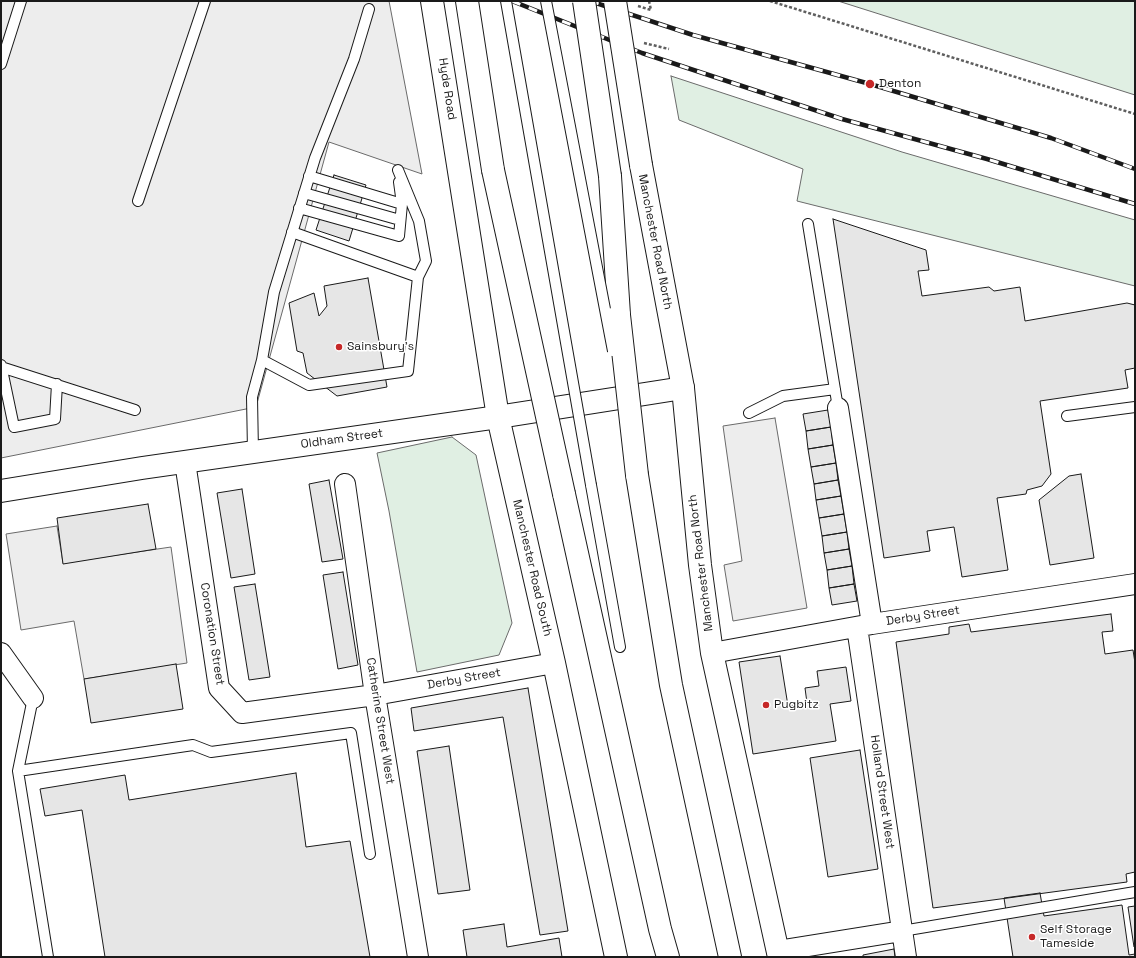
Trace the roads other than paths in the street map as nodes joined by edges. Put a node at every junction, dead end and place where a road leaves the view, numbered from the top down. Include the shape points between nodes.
1 (21, 1) edge
2 (205, 1) edge
3 (432, 1) edge
4 (467, 1) edge
5 (506, 1) edge
6 (546, 1) edge
7 (584, 1) edge
8 (615, 1) edge
9 (369, 9) dead end
10 (1, 64) edge
11 (309, 176) junction
12 (461, 176) joint
13 (304, 193) junction
14 (138, 201) dead end
15 (402, 204) junction
16 (299, 208) junction
17 (400, 220) junction
18 (808, 224) dead end
19 (292, 232) junction
20 (418, 277) junction
21 (262, 360) junction
22 (1, 366) edge
23 (57, 384) junction
24 (683, 388) junction
25 (835, 389) junction
26 (1135, 407) edge
27 (838, 408) joint
28 (134, 410) dead end
29 (749, 413) dead end
30 (1067, 416) dead end
31 (498, 417) junction
32 (253, 452) junction
33 (185, 462) junction
34 (637, 475) junction
35 (345, 484) dead end
36 (1, 491) edge
37 (1135, 584) edge
38 (865, 625) junction
39 (620, 647) dead end
40 (712, 652) junction
41 (1, 653) edge
42 (554, 663) junction
43 (375, 695) junction
44 (33, 698) joint
45 (18, 771) junction
46 (370, 854) dead end
47 (1135, 892) edge
48 (902, 931) junction
49 (778, 954) edge
50 (611, 955) edge
51 (48, 957) edge
52 (418, 957) edge
53 (668, 957) edge
54 (730, 957) edge
55 (906, 957) edge

1 - 10 lane
2 - 14 lane
3 - 12 main road, Hyde Road
4 - 53 main road, bridge via 493,170
5 - 39 lane, bridge
6 - 34 lane, bridge
7 - 34 main road, bridge via 610,176 619,315
8 - 24 main road, Manchester Road North, bridge via 641,165
9 - 11 lane via 354,59
11 - 13 lane
11 - 15 lane
12 - 31 main road, Manchester Road South
13 - 16 lane
13 - 17 lane
15 - 17 lane
15 - 20 lane via 398,170 419,221 426,261
16 - 17 lane via 399,236
16 - 19 lane
18 - 25 lane
19 - 20 lane
19 - 21 lane via 274,292
20 - 21 lane via 408,371 309,385
21 - 32 lane via 252,397
22 - 23 lane
22 - 23 lane via 14,427 56,420
23 - 28 lane
24 - 31 main road, Oldham Street
24 - 40 main road, Manchester Road North via 700,565
25 - 27 lane
25 - 29 lane via 783,396
26 - 30 lane
27 - 38 street, Holland Street West
31 - 32 main road, Oldham Street
31 - 42 main road, Manchester Road South
32 - 33 main road, Oldham Street
33 - 36 main road, Oldham Street
33 - 43 street, Coronation Street via 219,688 242,713
34 - 54 main road via 670,686
35 - 43 street, Catherine Street West
37 - 38 street, Derby Street
38 - 40 street, Derby Street
38 - 48 street, Holland Street West
40 - 49 main road, Manchester Road North
41 - 44 street
42 - 43 street, Derby Street
42 - 50 main road, Manchester Road South
43 - 52 street, Catherine Street West
44 - 45 lane
45 - 46 lane via 192,745 211,752 351,732
45 - 51 lane
47 - 48 lane
48 - 49 street
48 - 55 street, Holland Street West

